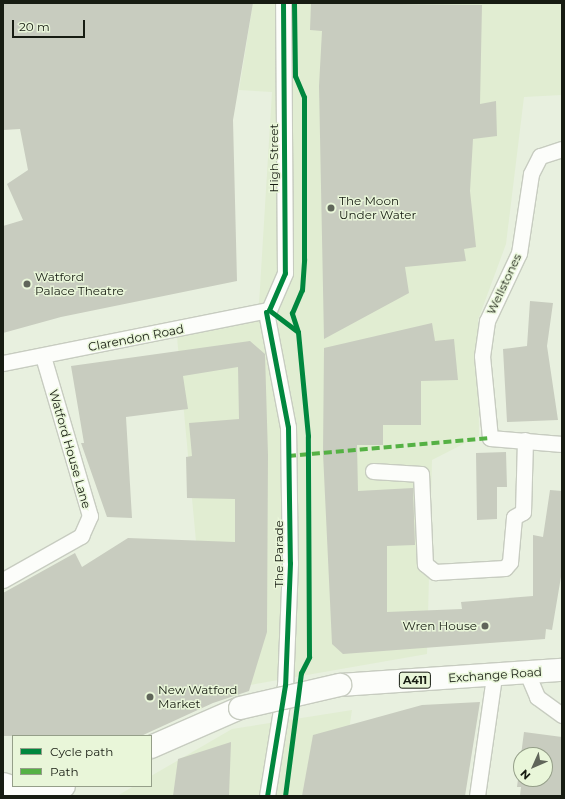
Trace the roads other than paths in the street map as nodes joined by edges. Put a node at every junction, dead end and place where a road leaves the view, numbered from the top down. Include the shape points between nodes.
1 (283, 3) edge
2 (562, 149) edge
3 (267, 311) junction
4 (43, 356) junction
5 (3, 364) edge
6 (525, 440) junction
7 (562, 444) edge
8 (373, 471) dead end
9 (3, 580) edge
10 (562, 670) edge
11 (527, 673) junction
12 (494, 676) junction
13 (562, 715) edge
14 (152, 748) edge
15 (12, 787) edge
16 (62, 787) edge
17 (41, 796) edge
18 (267, 796) edge
19 (477, 796) edge

1 - 3 lane, High Street via 285,273
2 - 6 lane, Wellstones via 540,156 531,174 519,253 487,321 482,356 490,438
3 - 4 lane, Clarendon Road
3 - 18 lane, The Parade via 288,427 290,563 285,685
4 - 5 lane, Clarendon Road
4 - 9 lane, Watford House Lane via 90,516 81,536
6 - 7 lane, Wellstones
6 - 8 lane via 523,512 514,517 510,562 505,568 435,572 425,564 421,474
10 - 11 main road, Exchange Road / A411
11 - 12 main road, Exchange Road / A411
11 - 13 lane via 537,697
12 - 14 main road, Exchange Road / A411, bridge via 340,685 240,708
12 - 19 lane
15 - 17 main road
16 - 17 main road

